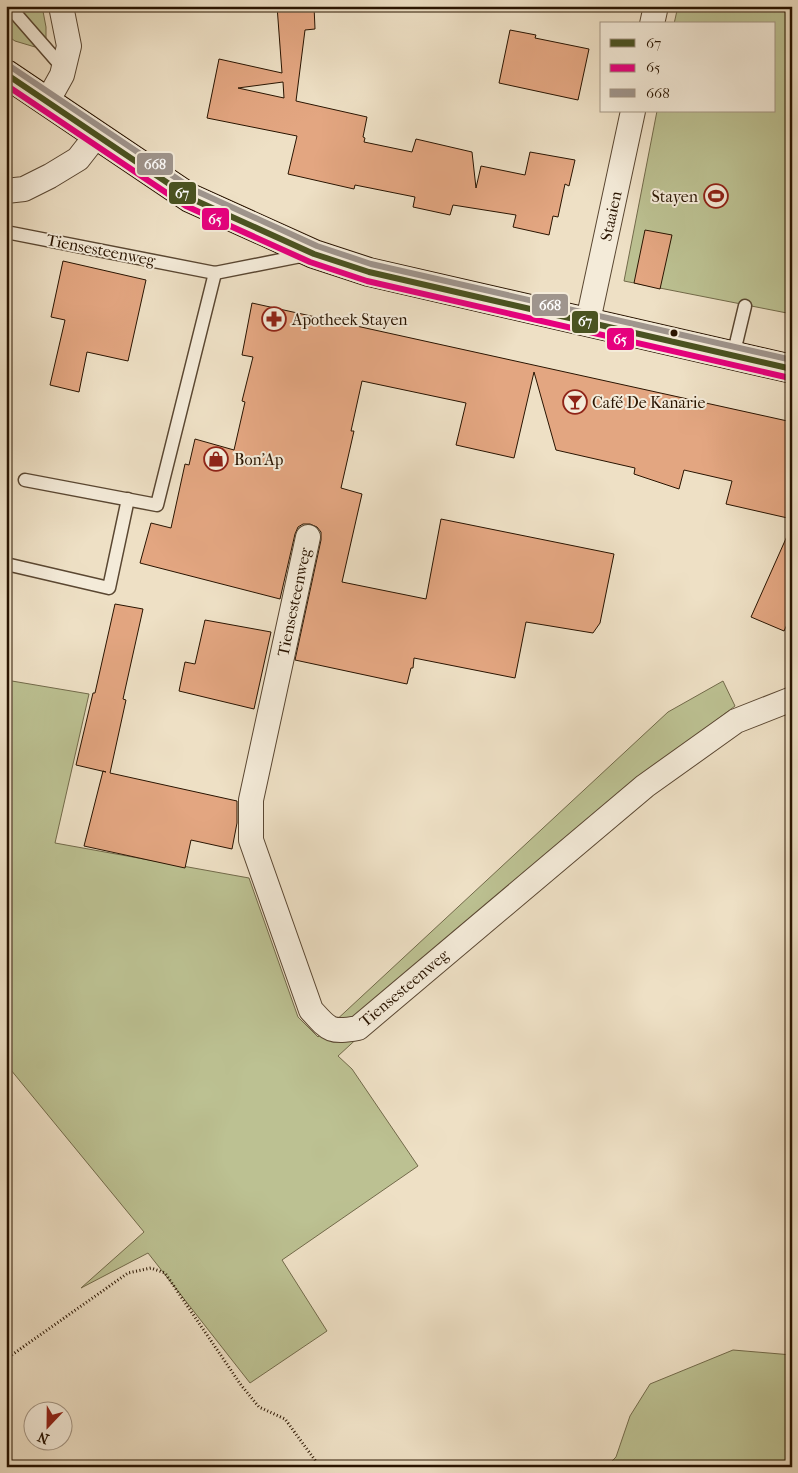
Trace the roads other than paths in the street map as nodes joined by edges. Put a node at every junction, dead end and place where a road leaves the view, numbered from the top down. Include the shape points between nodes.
1 (6, 6) edge
2 (61, 6) edge
3 (656, 6) edge
4 (652, 22) edge
5 (63, 68) junction
6 (6, 74) edge
7 (47, 102) junction
8 (633, 112) edge
9 (96, 136) junction
10 (6, 191) edge
11 (6, 232) edge
12 (314, 254) junction
13 (215, 273) junction
14 (745, 306) dead end
15 (588, 321) junction
16 (733, 356) junction
17 (792, 369) edge
18 (25, 480) dead end
19 (128, 499) junction
20 (308, 537) dead end
21 (6, 564) edge
22 (792, 699) edge

1 - 5 lane
2 - 5 street via 69,46
3 - 4 street
5 - 7 street
6 - 7 main road, Tiensesteenweg
7 - 9 main road, Tiensesteenweg
8 - 15 street, Staaien
9 - 10 street via 78,159 24,189
9 - 12 main road, Tiensesteenweg via 190,198
11 - 13 lane, Tiensesteenweg
12 - 13 lane, Tiensesteenweg
12 - 15 main road, Tiensesteenweg via 369,272
13 - 19 lane via 157,505
14 - 16 lane
15 - 16 main road, Tiensesteenweg
16 - 17 main road, Tiensesteenweg
18 - 19 lane
19 - 21 lane via 109,588
20 - 22 street, Tiensesteenweg via 251,800 251,840 311,1010 327,1028 341,1031 358,1028 645,786 736,720

